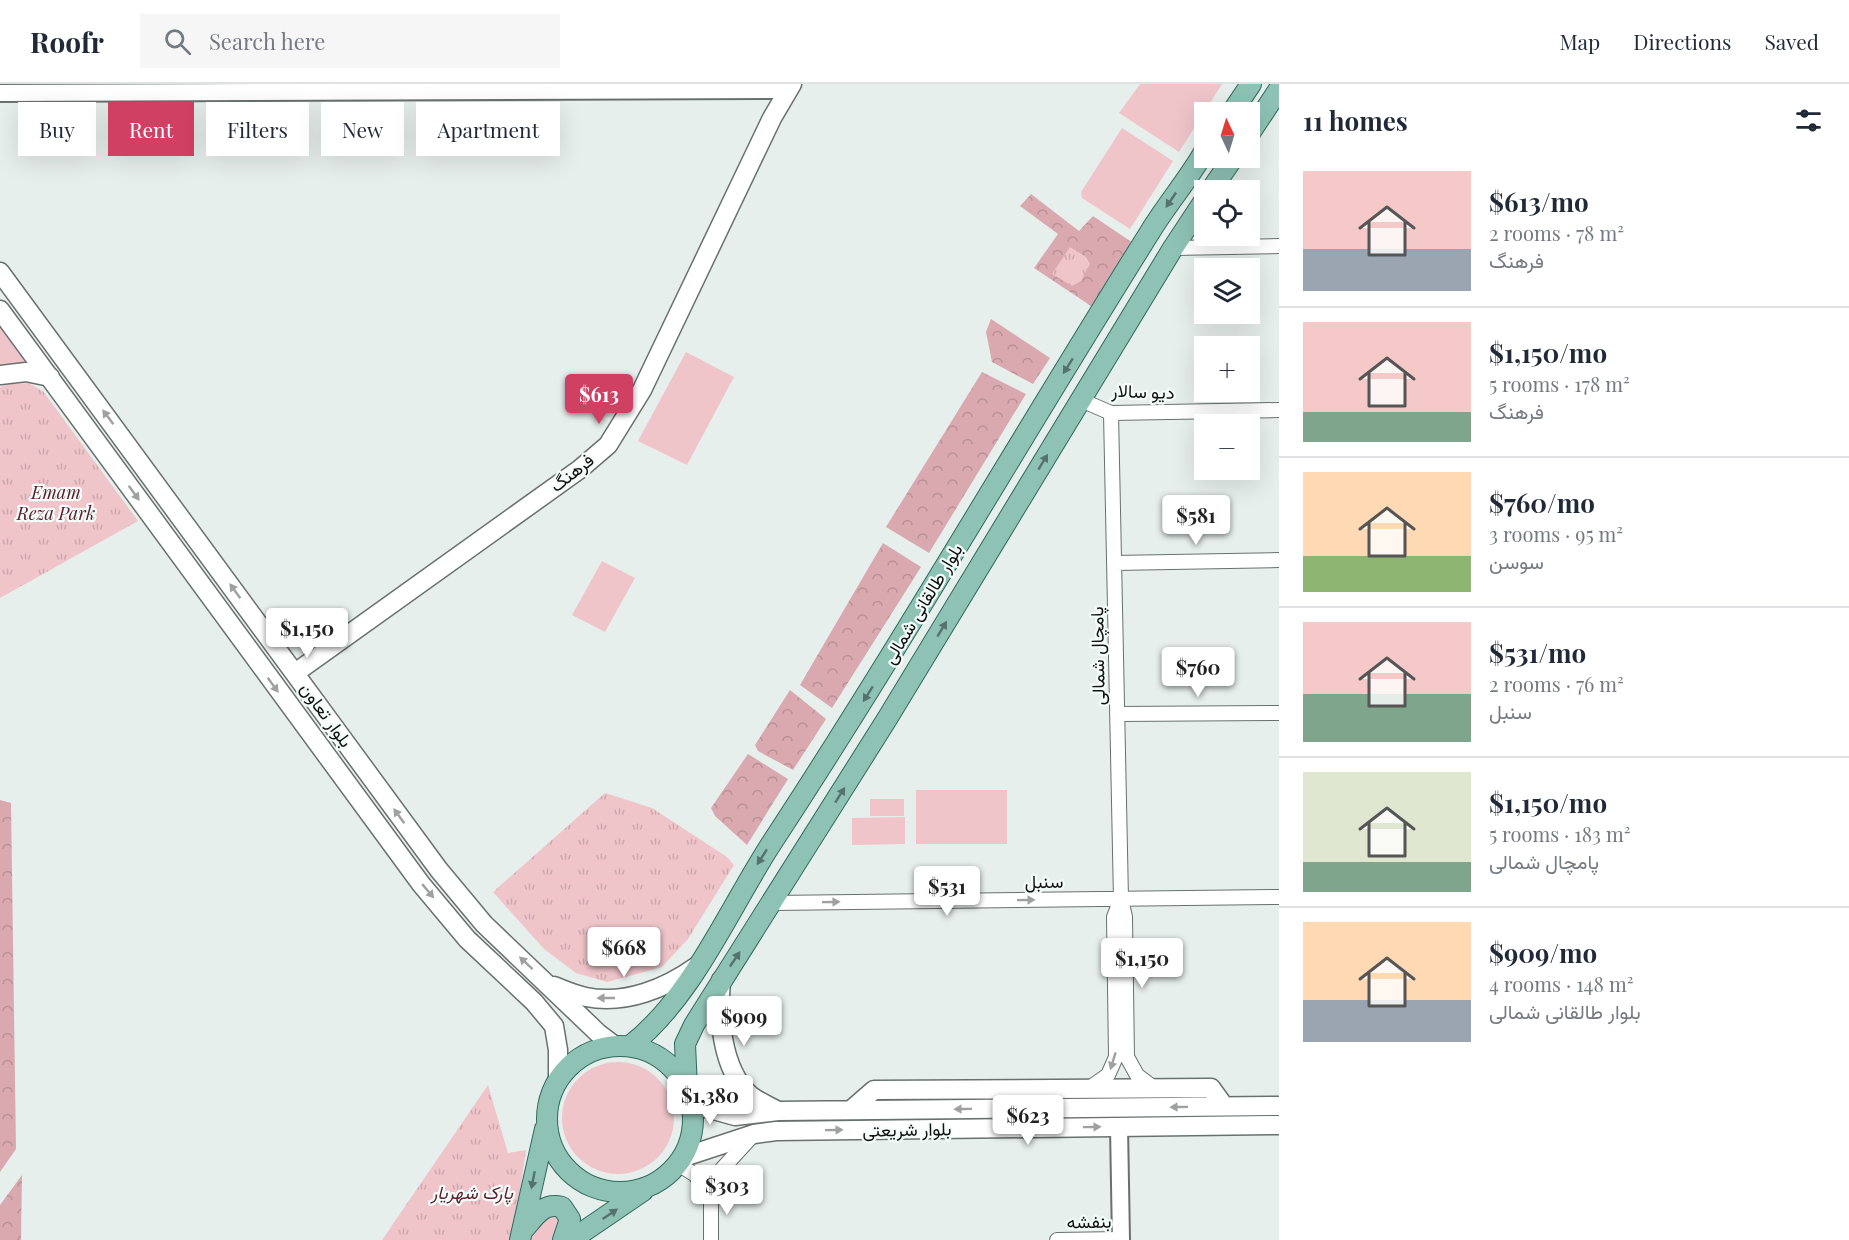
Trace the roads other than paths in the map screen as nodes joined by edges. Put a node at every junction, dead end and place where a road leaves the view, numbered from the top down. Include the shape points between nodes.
1 (1251, 84) edge
2 (605, 87) edge
3 (761, 87) edge
4 (790, 87) edge
5 (302, 88) edge
6 (321, 88) edge
7 (1279, 89) edge
8 (0, 93) edge
9 (1239, 102) edge
10 (772, 118) junction
11 (1260, 118) edge
12 (1194, 167) edge
13 (1194, 216) edge
14 (1279, 246) edge
15 (1173, 248) junction
16 (0, 272) edge
17 (0, 310) edge
18 (0, 375) edge
19 (50, 377) junction
20 (1081, 400) junction
21 (1279, 410) edge
22 (1111, 413) junction
23 (134, 453) junction
24 (115, 467) junction
25 (1279, 560) edge
26 (1114, 563) junction
27 (295, 673) junction
28 (1279, 713) edge
29 (1117, 714) junction
30 (1279, 897) edge
31 (1121, 899) junction
32 (773, 903) junction
33 (698, 964) junction
34 (721, 980) junction
35 (550, 985) junction
36 (671, 1004) junction
37 (573, 1008) junction
38 (698, 1019) junction
39 (554, 1026) junction
40 (623, 1046) junction
41 (558, 1079) junction
42 (1154, 1088) junction
43 (1088, 1089) junction
44 (689, 1096) junction
45 (1224, 1106) junction
46 (1279, 1106) edge
47 (851, 1110) junction
48 (778, 1111) junction
49 (735, 1116) junction
50 (546, 1123) junction
51 (1279, 1125) edge
52 (1119, 1127) junction
53 (746, 1137) junction
54 (681, 1161) junction
55 (648, 1187) junction
56 (711, 1192) junction
57 (522, 1234) edge
58 (563, 1240) edge
59 (571, 1240) edge
60 (711, 1240) edge
61 (1057, 1240) edge
62 (1121, 1240) edge

1 - 9 main road
2 - 3 street
2 - 6 street
3 - 4 street
3 - 10 street
4 - 10 main road, فرهنگ
5 - 6 street
5 - 8 street
7 - 11 main road
10 - 27 main road, فرهنگ via 642,390 608,445
12 -> 33 main road, بلوار طالقانی شمالی
13 - 15 main road, بلوار طالقانی شمالی
14 - 15 street
15 - 20 main road, بلوار طالقانی شمالی
23 -> 16 main road, بلوار تعاون
17 - 19 main road, بلوار تعاون
18 - 19 main road via 26,372
19 - 24 main road, بلوار تعاون
20 - 22 street, دیو سالار
32 -> 20 main road, بلوار طالقانی شمالی
21 - 22 street, دیو سالار
22 - 26 street, پامچال شمالی
23 - 24 main road
27 -> 23 main road, بلوار تعاون
24 -> 39 main road, بلوار تعاون via 421,884 467,939
25 - 26 street
26 - 29 street, پامچال شمالی
35 -> 27 main road, بلوار تعاون via 484,924 439,870
28 - 29 street
29 - 31 street, پامچال شمالی
30 - 31 street, سنبل
32 -> 31 street, سنبل
31 - 42 street, پامچال شمالی via 1125,917 1127,1057 1137,1075
31 -> 43 street, پامچال شمالی via 1114,917 1116,1058 1107,1075
34 -> 32 main road, بلوار طالقانی شمالی
33 -> 35 main road via 671,984 619,998 587,998
33 - 36 main road, بلوار طالقانی شمالی
34 - 38 main road, بلوار طالقانی شمالی
34 - 48 main road via 718,1015 728,1055 749,1094
35 - 37 main road, بلوار تعاون
36 - 38 main road via 675,1022 683,1026
36 - 40 main road, بلوار طالقانی شمالی via 654,1028
37 - 39 main road via 576,1017 572,1024 561,1029
37 - 40 main road, بلوار تعاون via 599,1034
38 - 44 main road, بلوار طالقانی شمالی via 685,1044
39 - 41 main road
40 - 41 main road via 598,1049 583,1056
40 - 44 main road via 651,1053 669,1065
41 - 50 main road
42 - 43 main road
42 - 45 main road via 1211,1088
43 - 47 main road via 874,1090
44 - 49 main road, بلوار شریعتی
44 - 54 main road via 694,1122
45 - 46 main road, بلوار شریعتی
45 -> 47 main road, بلوار شریعتی
47 - 48 main road, بلوار شریعتی
48 - 49 main road, بلوار شریعتی
49 - 53 main road via 728,1127 731,1135
50 - 55 main road via 550,1143 572,1176 590,1187 619,1192
50 -> 57 main road
51 - 52 main road, بلوار شریعتی
53 -> 52 main road, بلوار شریعتی via 776,1131
52 - 62 street
53 - 54 main road, بلوار شریعتی
53 - 56 street via 722,1169
54 - 55 main road via 665,1178
54 - 56 street
59 -> 55 main road
56 - 60 street
57 - 58 main road via 542,1209 555,1205 562,1207 570,1219
61 - 62 street, بنفشه

